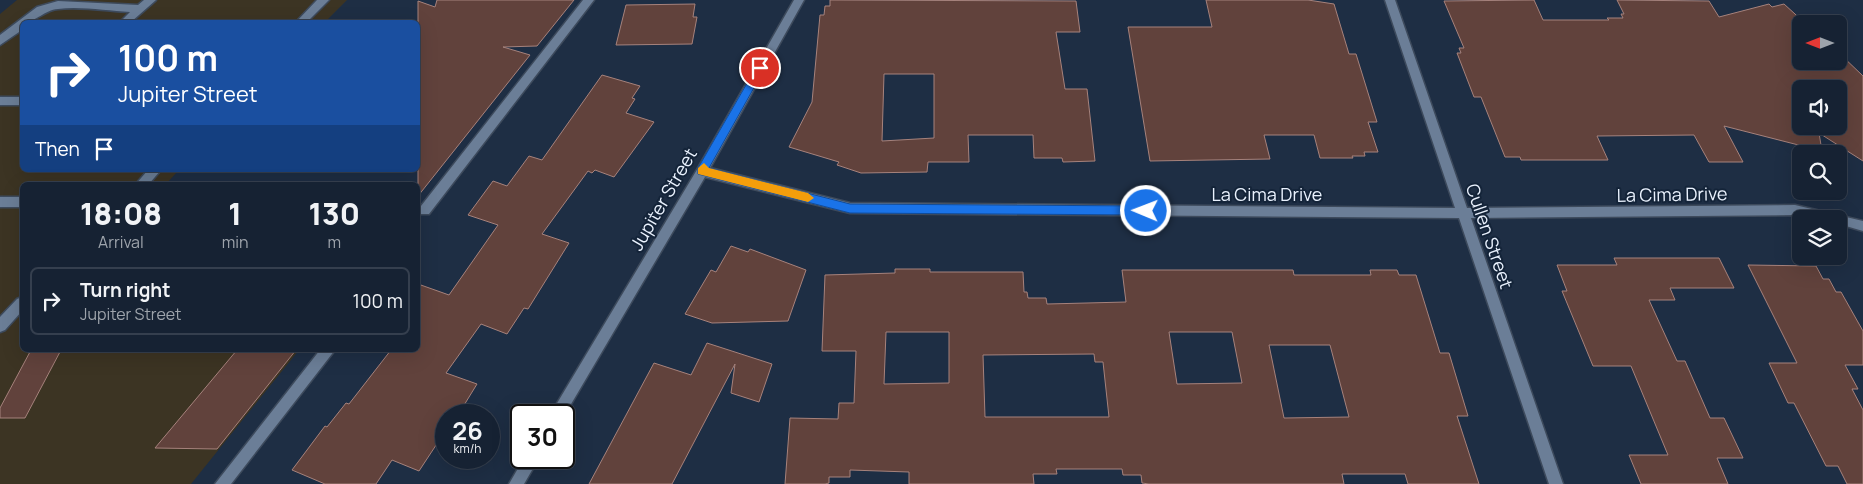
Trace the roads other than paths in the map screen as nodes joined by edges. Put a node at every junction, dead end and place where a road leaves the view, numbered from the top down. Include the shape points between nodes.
1 (151, 0) edge
2 (324, 0) edge
3 (589, 0) edge
4 (799, 0) edge
5 (1390, 0) edge
6 (141, 9) junction
7 (28, 20) edge
8 (127, 20) edge
9 (303, 20) edge
10 (20, 26) edge
11 (0, 41) edge
12 (0, 101) edge
13 (20, 101) edge
14 (702, 171) junction
15 (154, 172) edge
16 (144, 182) edge
17 (0, 202) edge
18 (20, 202) edge
19 (425, 210) dead end
20 (1792, 210) edge
21 (1463, 213) junction
22 (1847, 221) edge
23 (1862, 225) edge
24 (20, 305) edge
25 (0, 326) edge
26 (326, 352) edge
27 (564, 404) edge
28 (525, 469) edge
29 (222, 484) edge
30 (516, 484) edge
31 (1556, 484) edge

1 - 6 street
2 - 9 street
3 - 19 street
4 - 14 street, Jupiter Street
5 - 21 street, Cullen Street
6 - 7 street via 58,5 41,10
6 - 8 street
10 - 11 street
12 - 13 street
14 - 21 street, La Cima Drive via 850,208
14 - 27 street, Jupiter Street
15 - 16 street
17 - 18 street
20 - 21 street, La Cima Drive
21 - 31 street, Cullen Street
22 - 23 street, La Cima Drive
24 - 25 street
26 - 29 street
28 - 30 street

